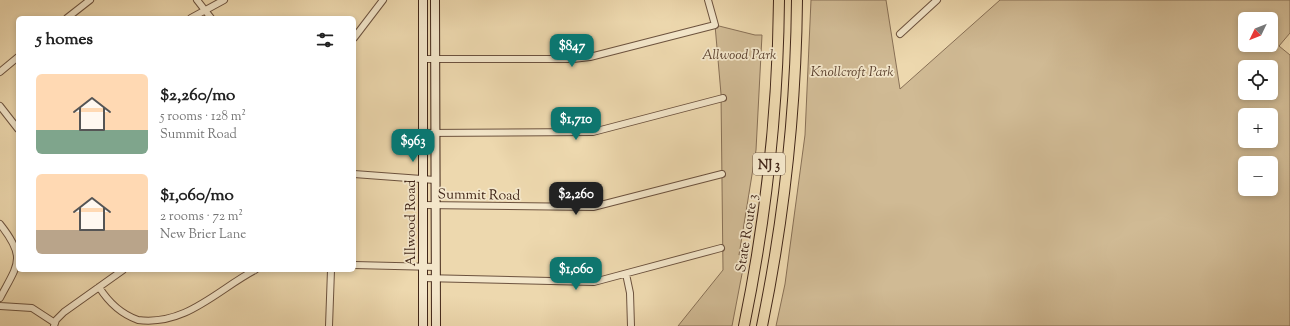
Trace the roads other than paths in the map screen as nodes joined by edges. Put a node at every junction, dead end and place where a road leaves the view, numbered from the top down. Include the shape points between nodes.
1 (90, 0) edge
2 (197, 0) edge
3 (224, 0) edge
4 (384, 0) edge
5 (423, 0) edge
6 (436, 0) edge
7 (708, 0) edge
8 (779, 0) edge
9 (797, 0) edge
10 (937, 0) edge
11 (930, 3) edge
12 (205, 10) junction
13 (70, 16) edge
14 (194, 16) edge
15 (210, 16) edge
16 (900, 34) dead end
17 (356, 35) edge
18 (16, 59) edge
19 (423, 59) junction
20 (435, 59) junction
21 (0, 72) edge
22 (723, 98) dead end
23 (0, 106) edge
24 (16, 126) edge
25 (423, 132) junction
26 (435, 133) junction
27 (356, 174) edge
28 (722, 174) dead end
29 (423, 179) junction
30 (435, 180) junction
31 (423, 205) junction
32 (435, 205) junction
33 (0, 224) edge
34 (722, 248) dead end
35 (16, 250) edge
36 (16, 263) edge
37 (356, 265) edge
38 (423, 266) junction
39 (436, 267) junction
40 (120, 272) edge
41 (252, 272) edge
42 (331, 272) edge
43 (626, 274) junction
44 (423, 278) junction
45 (436, 278) junction
46 (99, 287) junction
47 (0, 298) edge
48 (0, 306) edge
49 (55, 324) edge
50 (329, 326) edge
51 (423, 326) edge
52 (436, 326) edge
53 (631, 326) edge
54 (744, 326) edge
55 (762, 326) edge

1 - 13 street
2 - 12 street
3 - 12 street
4 - 17 street
5 - 19 main road, Allwood Road
6 - 20 main road, Allwood Road
7 - 20 street via 715,24 573,59
8 - 54 highway, State Route 3 / NJ 3 via 771,151 761,229
9 - 55 highway, NJ 3 via 789,151 778,237
10 - 11 street
11 - 16 street
12 - 14 street
12 - 15 street
18 - 21 street
19 - 20 street
19 - 25 main road, Allwood Road
20 - 26 main road, Allwood Road
22 - 26 street via 593,132
23 - 24 street
25 - 26 street
25 - 29 main road, Allwood Road
26 - 30 main road, Allwood Road
27 - 29 street
28 - 32 street, Summit Road via 593,207
29 - 30 street
29 - 31 main road, Allwood Road
30 - 32 main road, Allwood Road
31 - 32 street, Summit Road
31 - 38 main road, Allwood Road
32 - 39 main road, Allwood Road
33 - 35 street
34 - 43 street
36 - 47 street
37 - 38 street
38 - 39 street
38 - 44 main road, Allwood Road
39 - 45 main road, Allwood Road
40 - 46 street
41 - 46 street via 198,310 171,323 143,321 128,316 106,299
42 - 50 street
43 - 45 street via 594,282
43 - 53 street via 630,293
44 - 45 street
44 - 51 main road, Allwood Road
45 - 52 main road, Allwood Road
46 - 49 street via 64,312
48 - 49 street via 32,308

